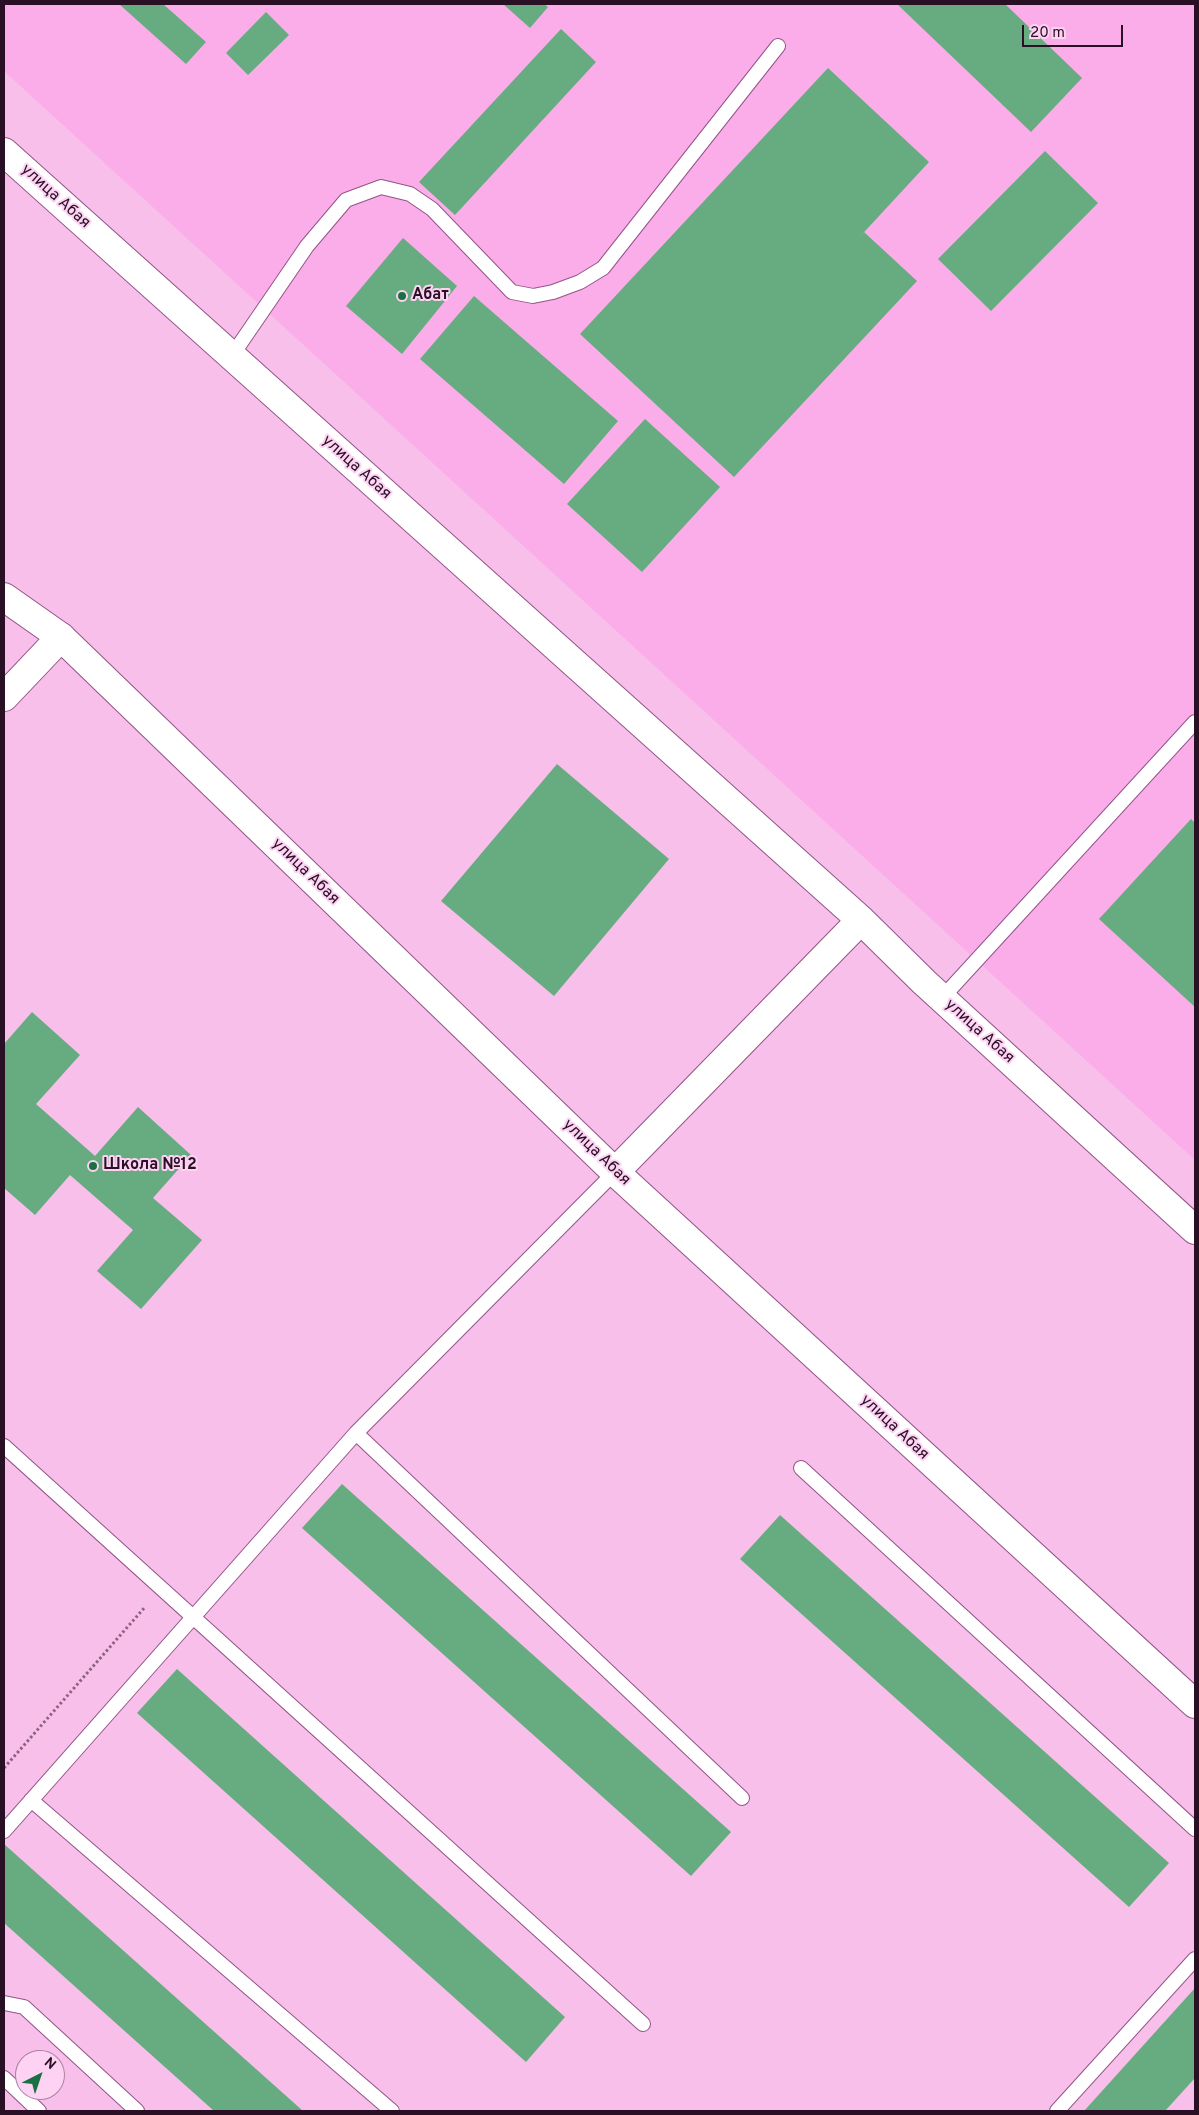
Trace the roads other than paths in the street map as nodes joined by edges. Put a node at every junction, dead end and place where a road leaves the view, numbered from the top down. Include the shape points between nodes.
1 (778, 46) dead end
2 (4, 152) edge
3 (231, 357) junction
4 (4, 597) edge
5 (61, 637) junction
6 (4, 697) edge
7 (1195, 722) edge
8 (861, 920) junction
9 (942, 998) junction
10 (615, 1172) junction
11 (1195, 1230) edge
12 (356, 1433) junction
13 (4, 1446) edge
14 (801, 1468) dead end
15 (192, 1618) junction
16 (1195, 1704) edge
17 (742, 1798) dead end
18 (31, 1800) junction
19 (1195, 1829) edge
20 (4, 1831) edge
21 (1195, 1959) edge
22 (4, 2003) edge
23 (642, 2024) dead end
24 (4, 2078) edge
25 (39, 2111) edge
26 (137, 2111) edge
27 (392, 2111) edge
28 (1057, 2111) edge

1 - 3 lane via 602,268 580,282 533,296 512,292 432,210 410,194 382,187 346,200 307,246
2 - 3 street, улица Абая
3 - 8 street, улица Абая
4 - 5 street, улица Абая
5 - 6 street
5 - 10 street, улица Абая
7 - 9 lane
8 - 9 street, улица Абая
8 - 10 street
9 - 11 street, улица Абая
10 - 12 lane
10 - 16 street, улица Абая
12 - 15 lane
12 - 17 lane
13 - 15 lane
14 - 19 lane
15 - 18 lane
15 - 23 lane
18 - 20 lane
18 - 27 lane
21 - 28 lane
22 - 26 lane via 24,2007
24 - 25 lane

